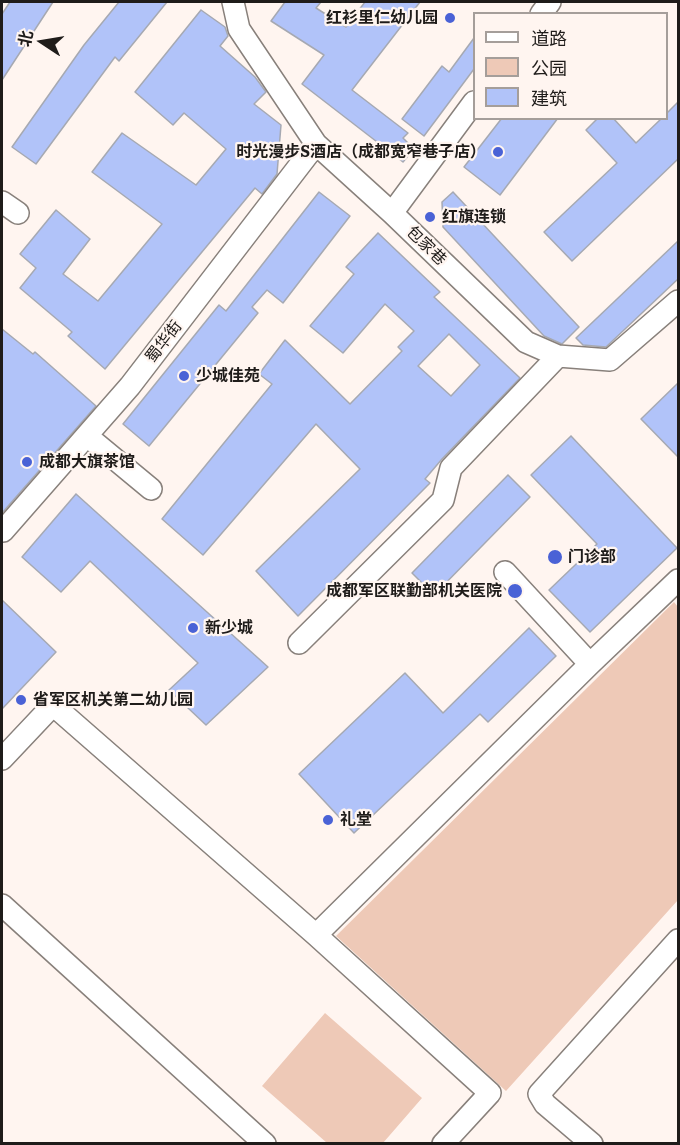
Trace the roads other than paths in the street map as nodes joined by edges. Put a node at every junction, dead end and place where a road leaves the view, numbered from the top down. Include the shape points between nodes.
1 (234, 2) edge
2 (473, 103) edge
3 (316, 144) junction
4 (392, 213) junction
5 (678, 301) edge
6 (558, 356) junction
7 (87, 435) junction
8 (151, 489) dead end
9 (2, 530) edge
10 (505, 572) dead end
11 (678, 580) edge
12 (299, 643) dead end
13 (590, 664) junction
14 (2, 759) edge
15 (2, 904) edge
16 (316, 935) junction
17 (678, 940) edge
18 (265, 1143) edge
19 (443, 1143) edge
20 (592, 1143) edge

1 - 3 street, 包家巷 via 239,29
2 - 4 street
3 - 4 street, 包家巷
3 - 7 street, 蜀华街 via 130,386
4 - 6 street, 包家巷 via 526,342
5 - 6 street, 包家巷 via 610,360
6 - 12 street via 451,468 443,500
7 - 8 street
7 - 9 street, 蜀华街
10 - 13 street
11 - 13 street
13 - 16 street
14 - 16 street via 53,705
15 - 18 street
16 - 19 street via 490,1093
17 - 20 street via 539,1094 545,1104

